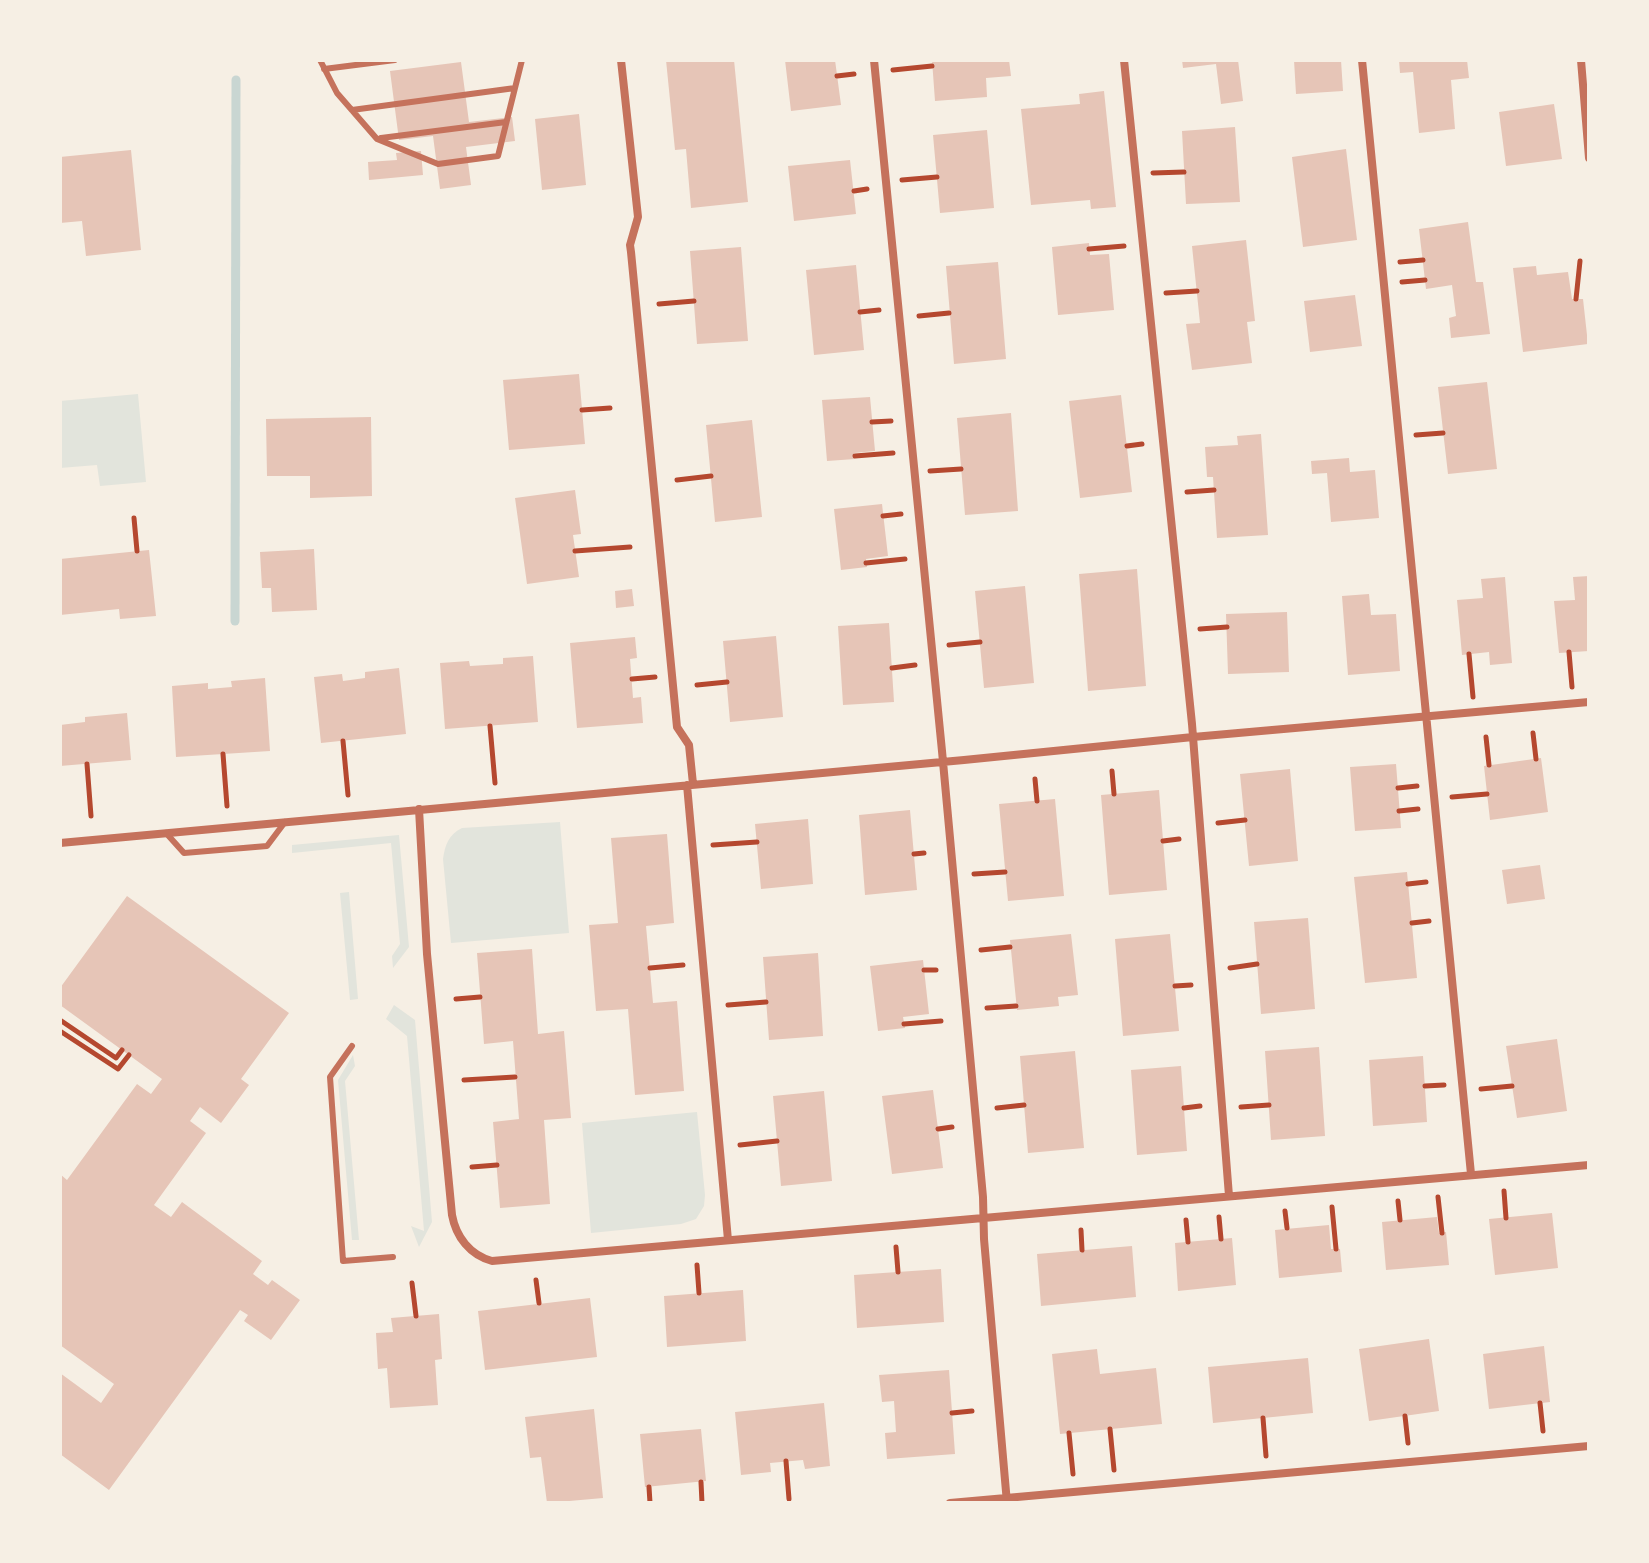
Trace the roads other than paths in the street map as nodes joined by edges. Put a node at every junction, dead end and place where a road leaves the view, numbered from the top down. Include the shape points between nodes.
1 (320, 60) edge
2 (395, 60) edge
3 (522, 60) edge
4 (621, 60) edge
5 (874, 60) edge
6 (1124, 60) edge
7 (1362, 60) edge
8 (1581, 60) edge
9 (324, 69) junction
10 (515, 88) junction
11 (352, 110) junction
12 (506, 122) junction
13 (377, 139) junction
14 (1589, 158) edge
15 (1589, 702) edge
16 (1427, 717) junction
17 (1193, 737) junction
18 (943, 762) junction
19 (690, 784) junction
20 (419, 809) junction
21 (285, 821) junction
22 (166, 833) junction
23 (60, 843) edge
24 (352, 1046) dead end
25 (1589, 1165) edge
26 (1471, 1174) junction
27 (1229, 1196) junction
28 (984, 1217) junction
29 (728, 1240) junction
30 (393, 1257) dead end
31 (1589, 1446) edge
32 (1007, 1501) edge
33 (950, 1503) edge

1 - 9 lane
2 - 9 lane
3 - 10 lane
4 - 19 street via 638,217 630,245 677,727 689,745
5 - 18 street
6 - 17 street
7 - 16 street
8 - 14 street
9 - 11 lane
10 - 11 lane
10 - 12 lane
11 - 13 lane
12 - 13 lane
12 - 13 lane via 498,156 438,164
15 - 16 street
16 - 17 street
16 - 26 street
17 - 18 street
17 - 27 street
18 - 19 street
18 - 28 street
19 - 20 street
19 - 29 street
20 - 21 street
20 - 29 street via 452,1215 469,1249 492,1261
21 - 22 street
21 - 22 lane via 267,846 184,853
22 - 23 street
24 - 30 lane via 330,1077 343,1261
25 - 26 street
26 - 27 street
27 - 28 street
28 - 29 street
28 - 32 street
31 - 32 street
32 - 33 street

